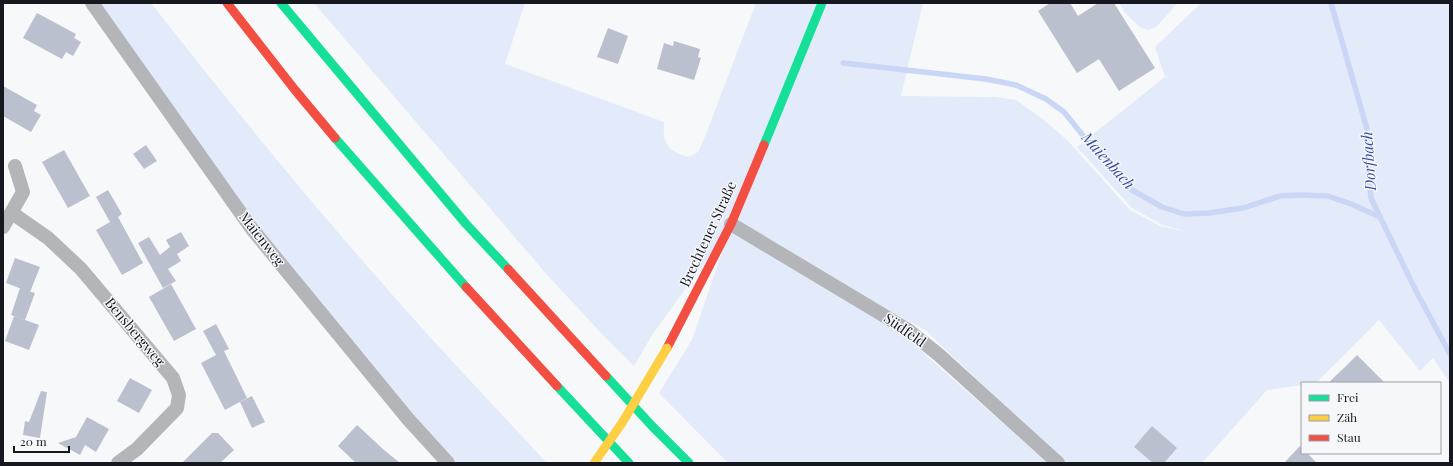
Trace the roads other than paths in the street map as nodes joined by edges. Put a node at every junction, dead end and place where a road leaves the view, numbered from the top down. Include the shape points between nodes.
1 (92, 3) edge
2 (227, 3) edge
3 (281, 3) edge
4 (822, 3) edge
5 (15, 166) dead end
6 (12, 213) junction
7 (731, 224) junction
8 (3, 227) edge
9 (118, 463) edge
10 (448, 463) edge
11 (594, 463) edge
12 (629, 463) edge
13 (689, 463) edge
14 (1058, 463) edge

1 - 10 street, Maienweg via 252,229 408,419
2 - 12 main road via 295,89 430,246 496,321
3 - 13 main road via 466,224
4 - 7 main road, Brechtener Straße
5 - 6 street via 23,192
6 - 8 street
6 - 9 street, Bensbergweg via 48,238 81,269 173,378 179,395 177,408
7 - 11 main road, Brechtener Straße, bridge via 667,348 622,423
7 - 14 street, Südfeld via 908,330

